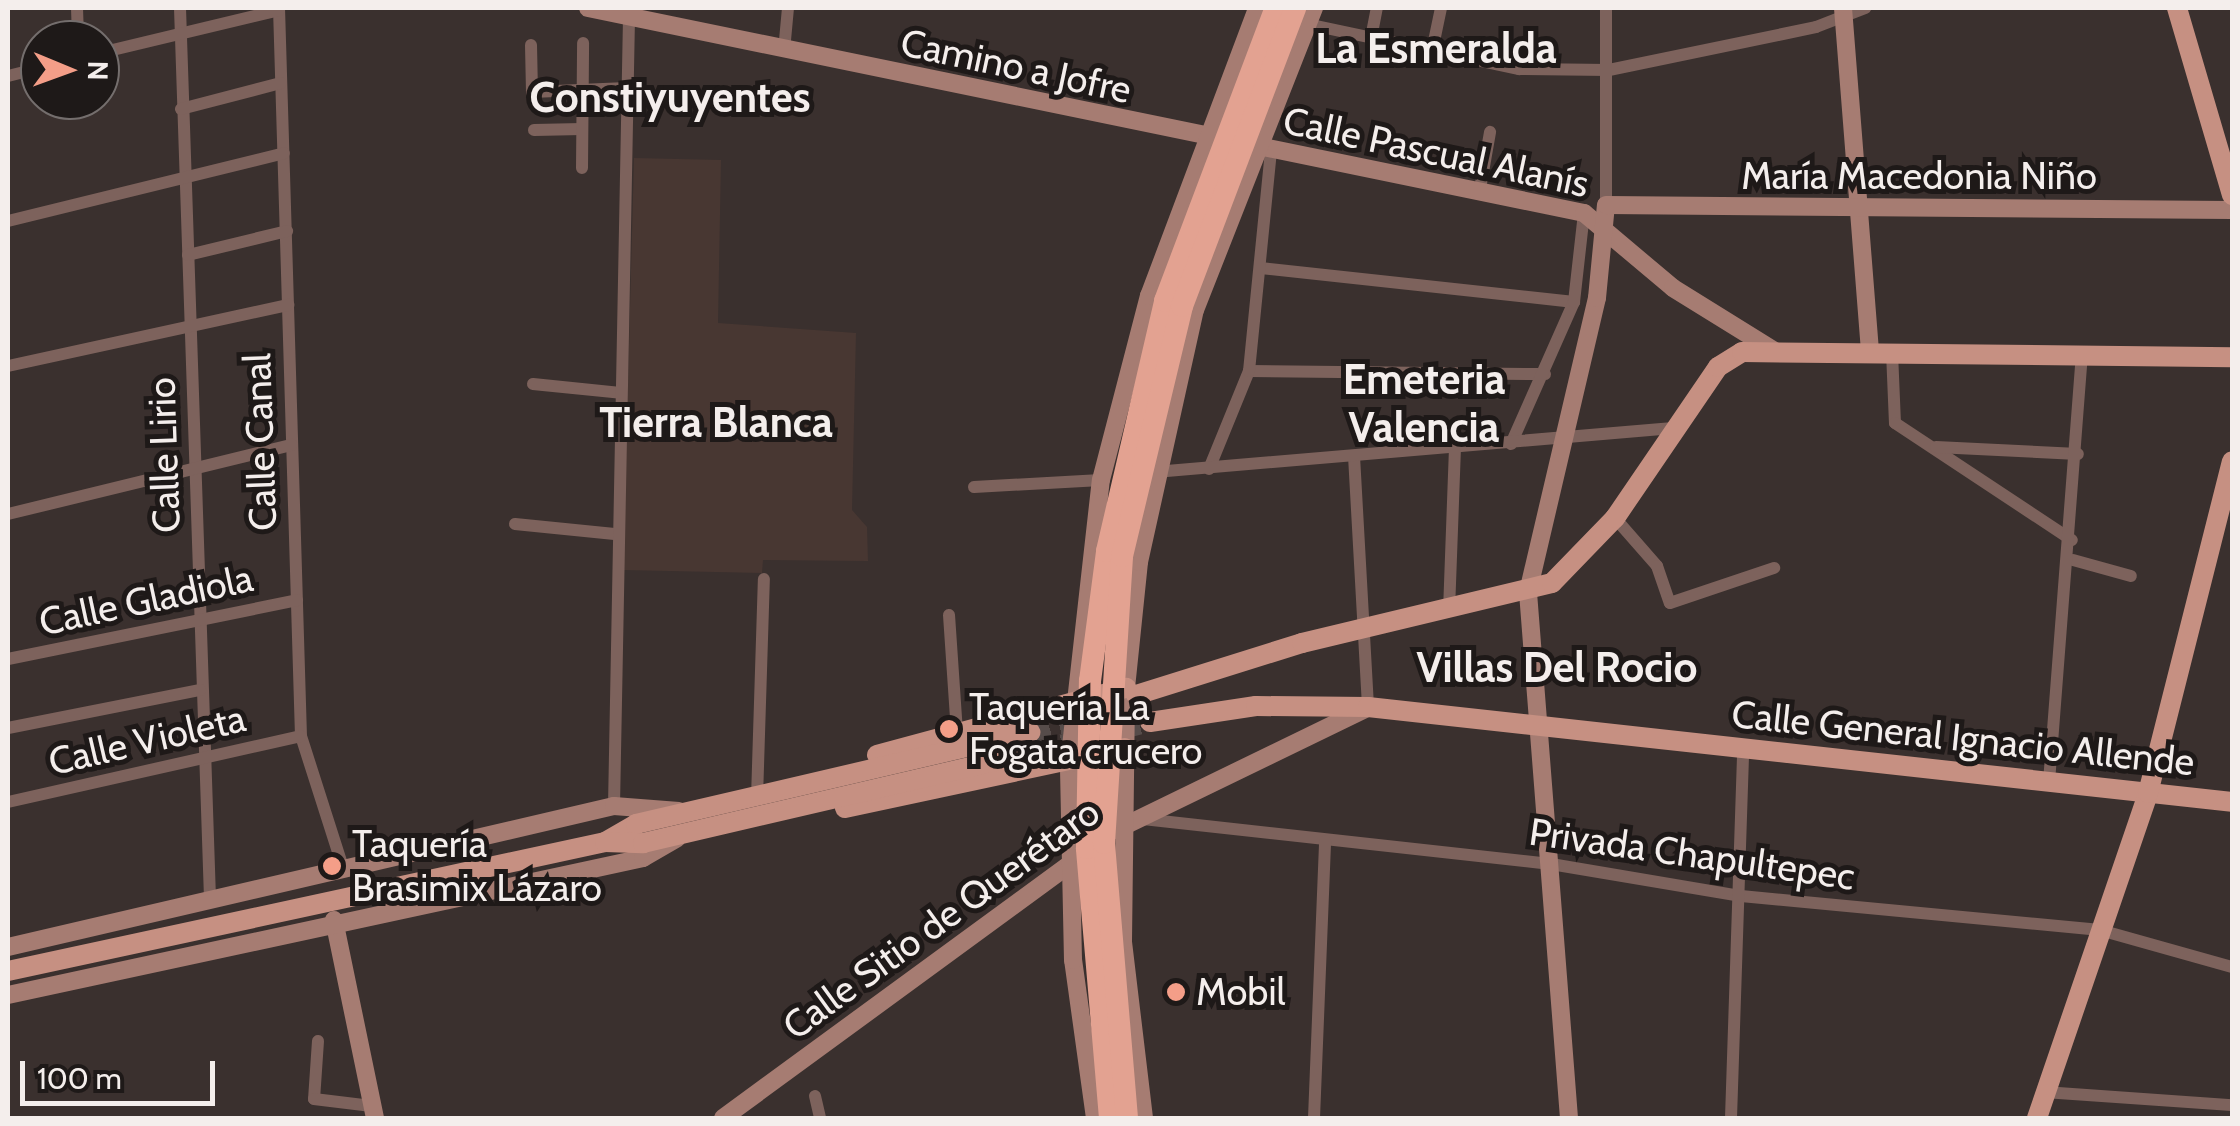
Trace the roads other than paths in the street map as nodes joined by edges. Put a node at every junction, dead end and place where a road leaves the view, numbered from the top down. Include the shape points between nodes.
1 (180, 8) edge
2 (588, 8) edge
3 (788, 8) edge
4 (1257, 8) edge
5 (1276, 8) edge
6 (1377, 8) edge
7 (1441, 8) edge
8 (1606, 8) edge
9 (1866, 8) edge
10 (2177, 8) edge
11 (279, 9) edge
12 (1843, 11) edge
13 (1305, 13) edge
14 (629, 18) junction
15 (180, 34) junction
16 (1371, 38) junction
17 (1243, 41) junction
18 (583, 43) dead end
19 (531, 45) dead end
20 (120, 49) edge
21 (784, 51) junction
22 (1432, 51) junction
23 (1288, 66) junction
24 (1608, 70) junction
25 (282, 83) junction
26 (628, 88) junction
27 (582, 90) junction
28 (182, 109) junction
29 (582, 129) junction
30 (534, 130) dead end
31 (1490, 132) dead end
32 (2224, 132) edge
33 (1203, 136) junction
34 (1263, 149) junction
35 (284, 153) junction
36 (582, 168) dead end
37 (183, 182) junction
38 (1480, 189) junction
39 (2232, 194) edge
40 (1859, 209) junction
41 (2232, 210) edge
42 (1584, 212) junction
43 (1605, 214) junction
44 (8, 220) edge
45 (286, 230) junction
46 (188, 255) junction
47 (1261, 268) junction
48 (1574, 302) junction
49 (288, 305) junction
50 (190, 324) junction
51 (1773, 350) junction
52 (1870, 352) junction
53 (1892, 352) junction
54 (2232, 356) edge
55 (2082, 357) junction
56 (8, 366) edge
57 (1249, 371) junction
58 (1545, 374) junction
59 (533, 384) dead end
60 (621, 393) junction
61 (1673, 428) junction
62 (1565, 439) junction
63 (1511, 444) junction
64 (292, 445) junction
65 (1932, 447) junction
66 (1455, 449) junction
67 (2078, 454) junction
68 (1354, 456) junction
69 (2232, 462) edge
70 (196, 468) junction
71 (1208, 470) junction
72 (1154, 472) junction
73 (1101, 480) junction
74 (974, 486) dead end
75 (8, 514) edge
76 (1615, 518) junction
77 (516, 524) dead end
78 (614, 534) junction
79 (2072, 540) junction
80 (2073, 560) junction
81 (1774, 568) dead end
82 (2132, 576) dead end
83 (764, 579) dead end
84 (1528, 592) junction
85 (297, 600) junction
86 (1449, 614) junction
87 (949, 615) dead end
88 (198, 616) junction
89 (1364, 629) junction
90 (8, 659) edge
91 (200, 690) junction
92 (1131, 692) junction
93 (1071, 702) junction
94 (1368, 708) junction
95 (1539, 721) junction
96 (1150, 722) tunnel mouth
97 (8, 728) edge
98 (957, 734) junction
99 (300, 736) junction
100 (1125, 748) junction
101 (1743, 751) junction
102 (202, 758) junction
103 (1069, 764) junction
104 (2049, 782) junction
105 (790, 789) junction
106 (2148, 793) junction
107 (757, 798) junction
108 (8, 802) edge
109 (2232, 802) edge
110 (614, 806) junction
111 (739, 818) junction
112 (691, 822) junction
113 (1132, 822) junction
114 (1325, 840) junction
115 (1551, 864) junction
116 (1068, 865) junction
117 (343, 868) junction
118 (1741, 896) junction
119 (210, 900) junction
120 (334, 920) junction
121 (2100, 930) junction
122 (8, 948) edge
123 (2232, 967) edge
124 (8, 970) edge
125 (8, 995) edge
126 (318, 1042) dead end
127 (1112, 1078) junction
128 (2044, 1092) junction
129 (815, 1096) dead end
130 (2232, 1105) edge
131 (374, 1112) edge
132 (723, 1118) edge
133 (820, 1118) edge
134 (1095, 1118) edge
135 (1110, 1118) edge
136 (1127, 1118) edge
137 (1144, 1118) edge
138 (1314, 1118) edge
139 (1570, 1118) edge
140 (1731, 1118) edge
141 (2038, 1118) edge

1 - 15 street, Calle Lirio
2 - 14 street, Camino a Jofre
3 - 21 street
4 - 17 street
5 - 127 highway via 1170,286 1107,551 1086,772
6 - 16 street
7 - 22 street
8 - 24 street
9 - 12 street
10 - 32 main road
11 - 15 street
11 - 25 street, Calle Canal
12 - 24 street
12 - 40 street
13 - 16 street
13 - 23 street
13 - 127 highway via 1182,306 1122,556 1104,772
14 - 21 street, Camino a Jofre
14 - 26 street
15 - 20 street
15 - 28 street, Calle Lirio
16 - 22 street
17 - 23 street via 1260,62
17 - 33 street
18 - 27 street
19 - 27 street via 532,92
21 - 33 street, Camino a Jofre
22 - 24 street via 1520,70
23 - 34 street
24 - 43 street
25 - 28 street
25 - 35 street, Calle Canal
26 - 27 street
26 - 60 street
27 - 29 street
28 - 37 street, Calle Lirio
29 - 30 street
29 - 36 street
31 - 38 street
32 - 39 main road
33 - 34 street, Camino a Jofre
33 - 73 street
34 - 38 street, Calle Pascual Alanís
34 - 47 street
34 - 72 street via 1196,310
35 - 37 street
35 - 45 street, Calle Canal
37 - 44 street
37 - 46 street, Calle Lirio
38 - 42 street, Calle Pascual Alanís
40 - 41 street, María Macedonia Niño
40 - 43 street, María Macedonia Niño
40 - 52 street
42 - 43 street, Calle Pascual Alanís
42 - 48 street
43 - 51 street via 1673,288
43 - 62 street via 1597,298
45 - 46 street
45 - 49 street, Calle Canal
46 - 50 street, Calle Lirio
47 - 48 street
47 - 57 street
48 - 58 street
49 - 50 street
49 - 64 street, Calle Canal
50 - 56 street
50 - 70 street, Calle Lirio
51 - 52 main road
51 - 61 main road via 1728,358
52 - 53 main road
53 - 55 main road
53 - 65 street via 1895,423
54 - 55 main road
55 - 67 street
57 - 58 street
57 - 71 street
58 - 63 street
59 - 60 street
60 - 78 street
61 - 62 street
61 - 76 main road
62 - 63 street
62 - 84 street
63 - 66 street
64 - 70 street
64 - 85 street, Calle Canal
65 - 67 street
65 - 79 street
66 - 68 street
66 - 86 street
67 - 79 street
68 - 71 street
68 - 89 street
69 - 106 main road
70 - 75 street
70 - 88 street, Calle Lirio
71 - 72 street
72 - 92 street
73 - 74 street
73 - 93 street
76 - 81 street via 1657,566 1670,603
76 - 84 main road via 1565,574
77 - 78 street
78 - 110 street
79 - 80 street
80 - 82 street
80 - 104 street
83 - 107 street
84 - 86 main road
84 - 95 street
85 - 88 street, Calle Gladiola
85 - 99 street, Calle Canal
86 - 89 main road
87 - 98 street
88 - 90 street, Calle Gladiola
88 - 91 street, Calle Lirio
89 - 92 main road
89 - 94 street
91 - 97 street
91 - 102 street, Calle Lirio
92 - 93 main road
92 - 100 street
93 - 98 main road
93 - 103 street
94 - 95 main road, Calle General Ignacio Allende
94 - 96 main road, Calle General Ignacio Allende via 1256,706
94 - 113 street, Calle Sitio de Querétaro
95 - 101 main road, Calle General Ignacio Allende
95 - 115 street
98 - 105 main road via 823,770
99 - 102 street, Calle Violeta
99 - 117 street, Calle Canal
100 - 103 main road
100 - 113 street
101 - 104 main road, Calle General Ignacio Allende
101 - 118 street
102 - 108 street, Calle Violeta
102 - 119 street, Calle Lirio
103 - 111 main road via 792,819
103 - 116 street
104 - 106 main road, Calle General Ignacio Allende
105 - 107 main road
105 - 111 main road via 1032,742
106 - 109 main road, Calle General Ignacio Allende
106 - 121 main road
107 - 112 main road
110 - 112 street
110 - 117 street
111 - 112 main road
112 - 120 street via 643,858
112 - 124 main road via 636,824 605,842
113 - 114 street, Privada Chapultepec
113 - 116 street, Calle Sitio de Querétaro
113 - 137 street via 1122,941
114 - 115 street, Privada Chapultepec
114 - 138 street
115 - 118 street, Privada Chapultepec
115 - 139 street
116 - 132 street, Calle Sitio de Querétaro
116 - 134 street
117 - 119 street
118 - 121 street, Privada Chapultepec
118 - 140 street
119 - 122 street
120 - 125 street
120 - 131 street
121 - 123 street, Privada Chapultepec
121 - 128 main road
126 - 131 street via 314,1099
127 - 135 highway
127 - 136 highway
128 - 130 street
128 - 141 main road
129 - 133 street

